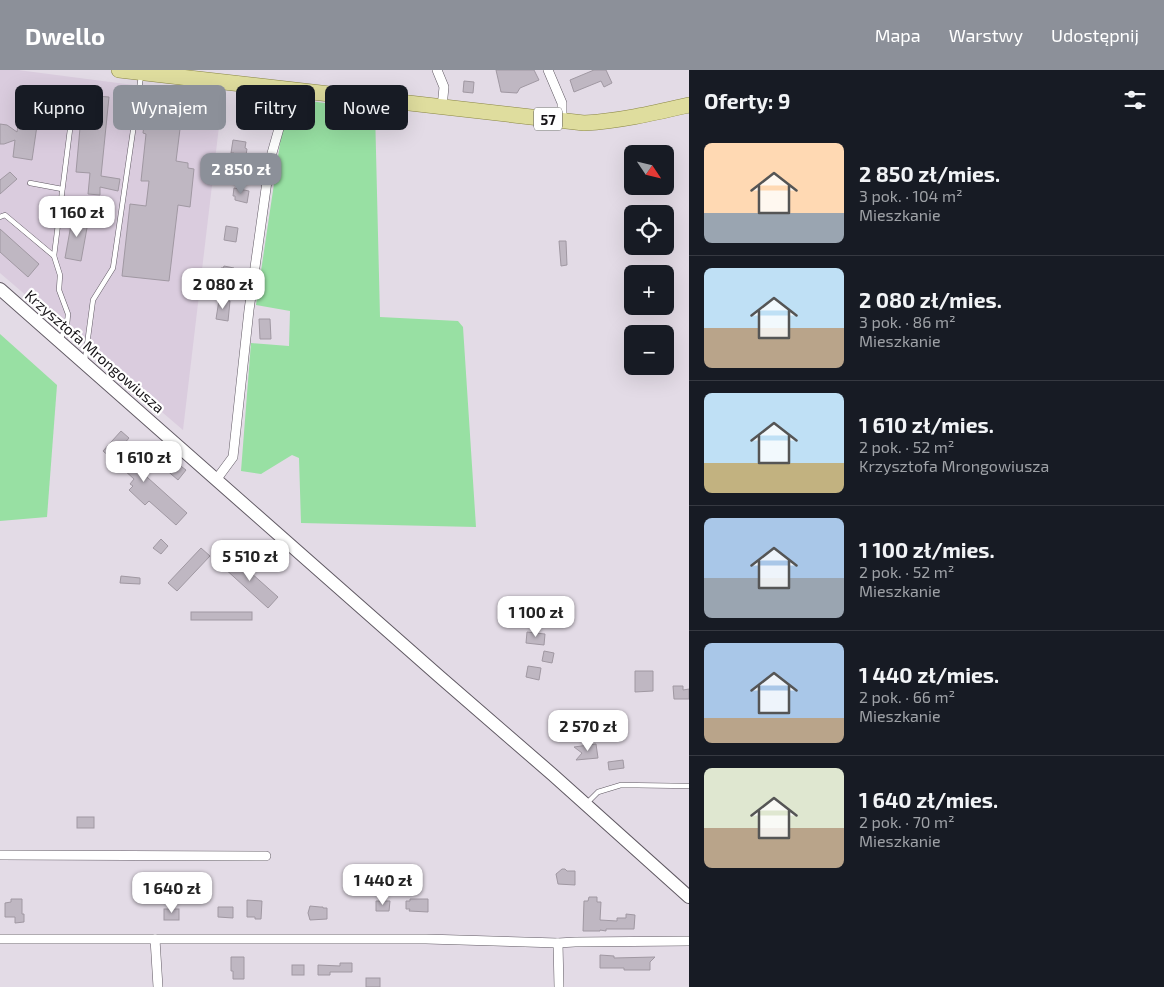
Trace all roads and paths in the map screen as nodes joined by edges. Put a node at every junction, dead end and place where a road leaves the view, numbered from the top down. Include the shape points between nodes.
1 (119, 70) edge
2 (437, 70) edge
3 (548, 70) edge
4 (142, 73) junction
5 (209, 75) edge
6 (269, 85) edge
7 (315, 92) edge
8 (689, 105) edge
9 (442, 107) junction
10 (562, 120) junction
11 (70, 130) edge
12 (279, 130) edge
13 (30, 183) dead end
14 (62, 189) junction
15 (0, 217) edge
16 (54, 256) junction
17 (0, 289) edge
18 (59, 342) junction
19 (84, 364) junction
20 (216, 480) junction
21 (689, 786) edge
22 (586, 804) junction
23 (0, 855) edge
24 (266, 856) dead end
25 (689, 897) edge
26 (0, 939) edge
27 (155, 939) junction
28 (689, 941) edge
29 (558, 943) junction
30 (158, 987) edge
31 (559, 987) edge

1 - 4 main road, 57
2 - 9 street via 444,87
3 - 10 street via 562,103
4 - 5 main road, 57
4 - 19 lane via 113,268 93,300
5 - 6 main road, 57
7 - 9 main road, 57
8 - 10 main road, 57 via 608,122
9 - 10 main road, 57
11 - 14 lane
12 - 20 street via 270,160 249,310 233,458
13 - 14 lane
14 - 16 lane
15 - 16 lane via 5,215
16 - 18 lane via 60,275 59,290 68,314
17 - 18 main road, Krzysztofa Mrongowiusza
18 - 19 main road, Krzysztofa Mrongowiusza
19 - 20 main road, Krzysztofa Mrongowiusza
20 - 22 main road, Krzysztofa Mrongowiusza
21 - 22 lane via 621,785 598,792
22 - 25 main road, Krzysztofa Mrongowiusza
23 - 24 street
26 - 27 street
27 - 29 street
27 - 30 street
28 - 29 street
29 - 31 street

